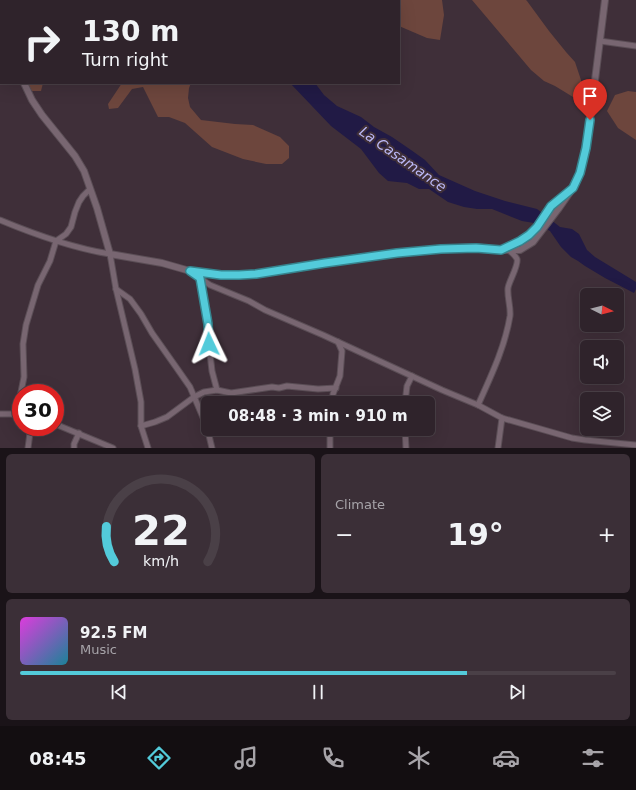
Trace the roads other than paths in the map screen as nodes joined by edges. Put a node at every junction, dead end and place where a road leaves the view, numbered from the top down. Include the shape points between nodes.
1 (605, 0) edge
2 (600, 41) junction
3 (636, 46) edge
4 (24, 84) edge
5 (573, 188) junction
6 (90, 189) junction
7 (0, 220) edge
8 (56, 241) junction
9 (505, 249) junction
10 (110, 254) junction
11 (190, 271) junction
12 (200, 278) junction
13 (116, 289) junction
14 (338, 342) junction
15 (412, 376) junction
16 (23, 384) edge
17 (336, 388) junction
18 (217, 390) junction
19 (333, 396) edge
20 (406, 396) edge
21 (194, 397) junction
22 (478, 405) junction
23 (0, 414) edge
24 (12, 414) edge
25 (502, 418) junction
26 (141, 426) junction
27 (64, 427) edge
28 (79, 433) junction
29 (30, 436) edge
30 (330, 436) edge
31 (405, 436) edge
32 (636, 445) edge
33 (28, 448) edge
34 (74, 448) edge
35 (114, 448) edge
36 (148, 448) edge
37 (212, 448) edge
38 (330, 448) edge
39 (406, 448) edge
40 (498, 448) edge

1 - 2 street
2 - 3 street
2 - 5 street via 586,148 580,173
4 - 6 street via 42,115 80,164
5 - 9 street via 551,206 529,235
5 - 9 street via 533,242 520,250
6 - 8 street via 79,202 71,227
6 - 10 street
7 - 8 street
8 - 10 street
8 - 16 street via 50,261 38,285 26,325
9 - 11 street via 441,249 256,274 221,275
9 - 22 street via 517,258 518,262 508,288 510,314 500,354
10 - 11 street via 162,263
10 - 13 street
11 - 12 street
12 - 14 street via 210,285
12 - 18 street via 208,324 212,371
13 - 21 street via 130,299 141,314 190,387
13 - 26 street via 141,402
14 - 15 street
14 - 17 street via 342,350 340,376
15 - 20 street
15 - 22 street
17 - 18 street via 287,386 231,393
17 - 19 street
18 - 21 street
21 - 26 street via 167,417
21 - 37 street via 207,427
22 - 25 street
23 - 24 street
25 - 32 street via 572,438
25 - 40 street
26 - 36 street
27 - 28 street
28 - 34 street
28 - 35 street
29 - 33 street
30 - 38 street
31 - 39 street

